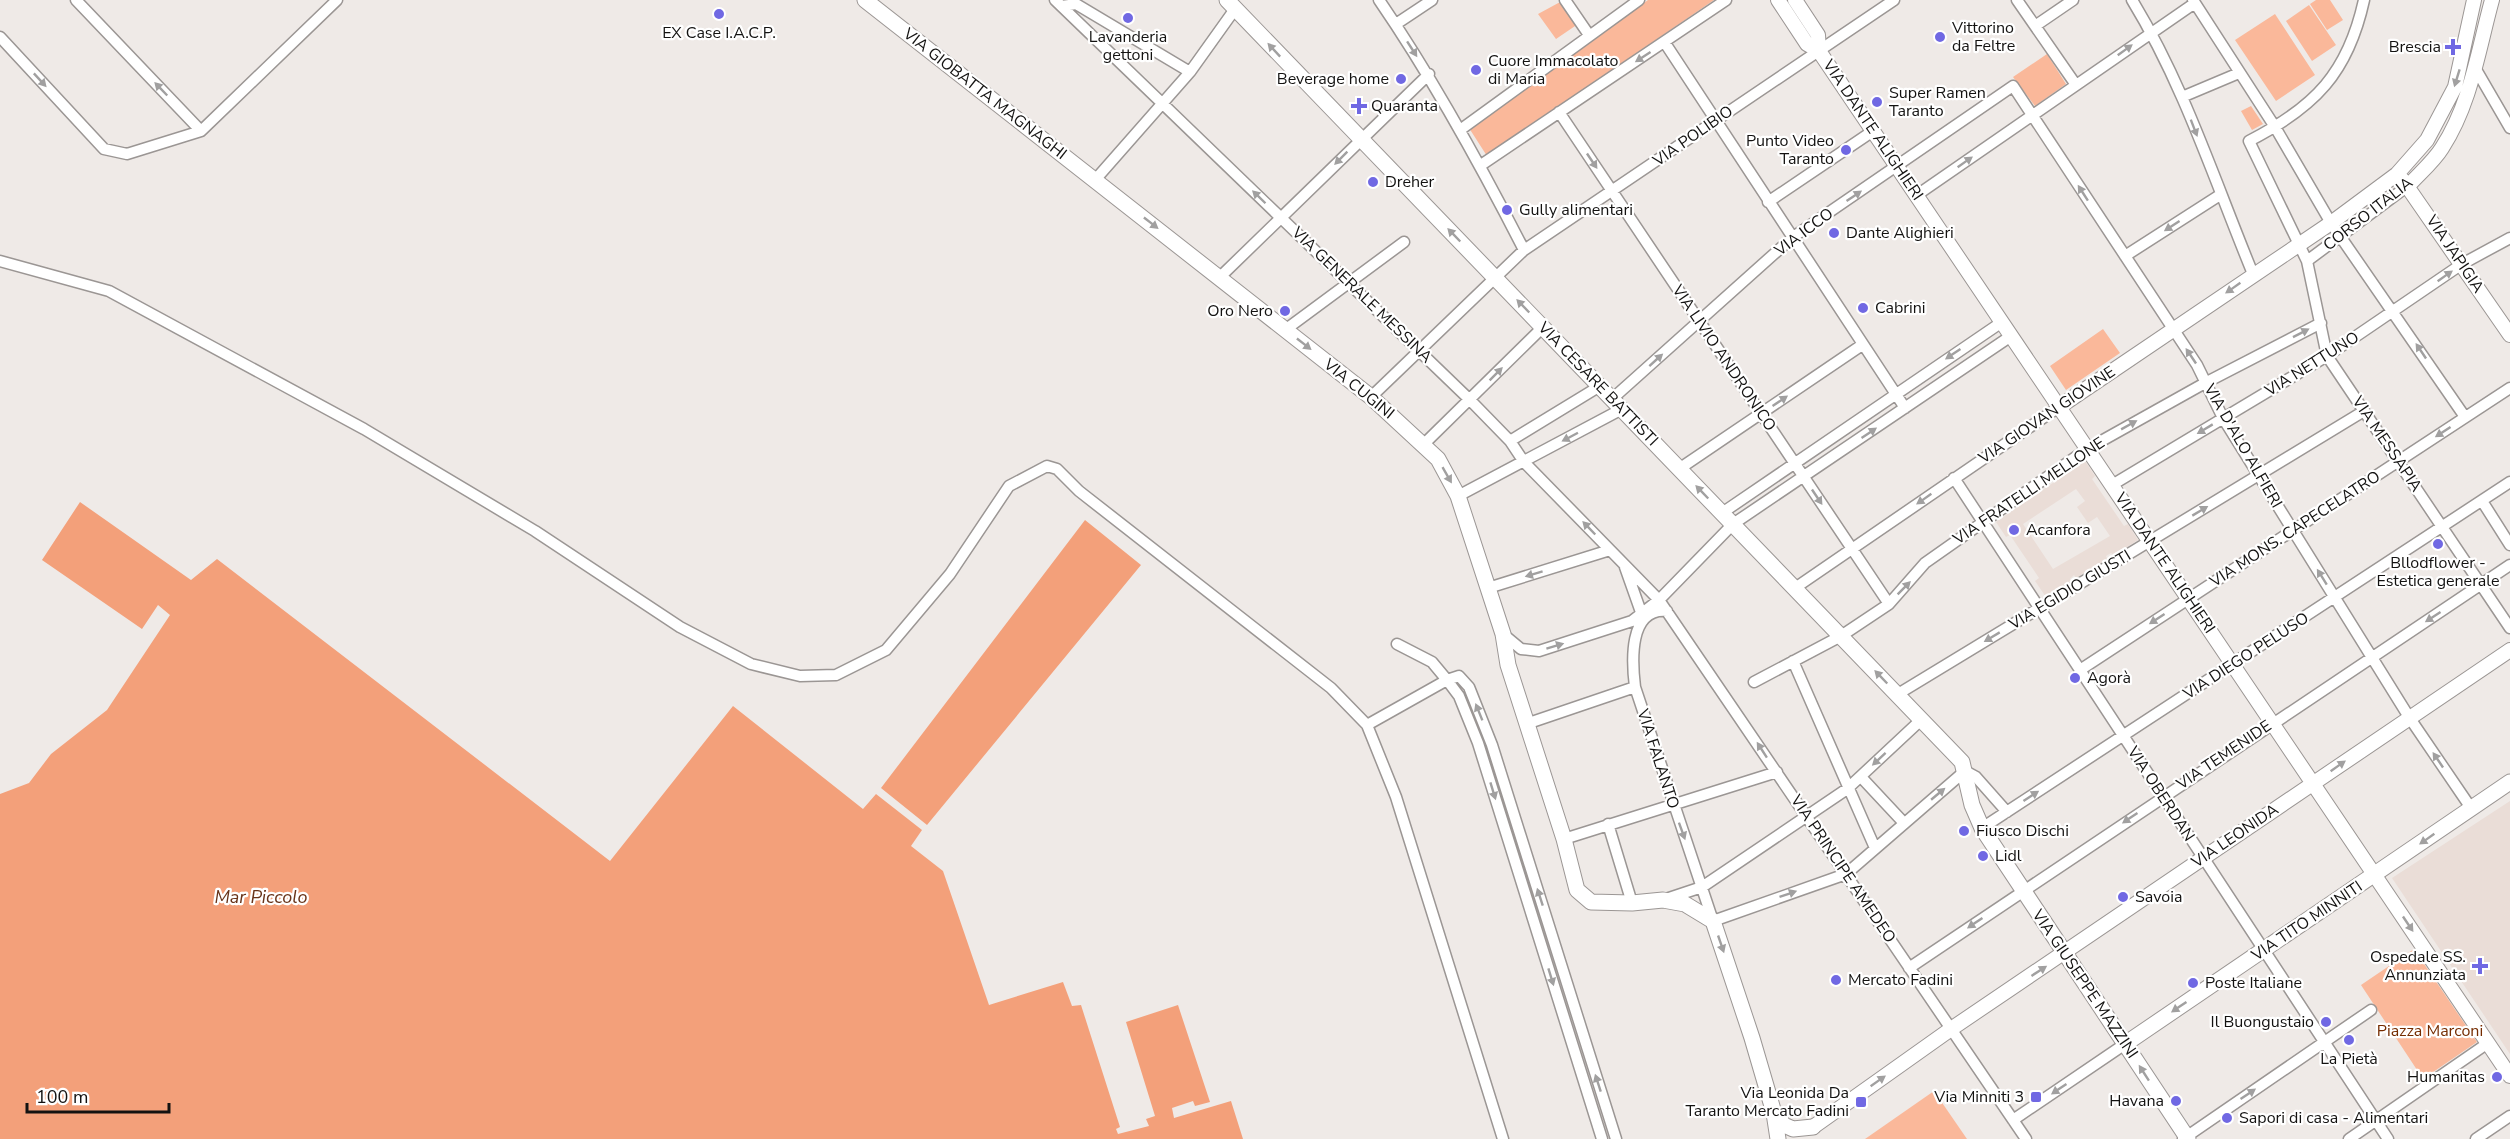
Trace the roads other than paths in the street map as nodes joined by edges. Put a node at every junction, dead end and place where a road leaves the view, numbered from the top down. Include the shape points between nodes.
1 (76, 0) edge
2 (337, 0) edge
3 (866, 0) edge
4 (1379, 0) edge
5 (1432, 0) edge
6 (1566, 0) edge
7 (1639, 0) edge
8 (1726, 0) edge
9 (1778, 0) edge
10 (1795, 0) edge
11 (1894, 0) edge
12 (2017, 0) edge
13 (2073, 0) edge
14 (2132, 0) edge
15 (2364, 0) edge
16 (2475, 0) edge
17 (2492, 0) edge
18 (2194, 1) edge
19 (1058, 3) edge
20 (1231, 4) edge
21 (1396, 24) junction
22 (2035, 26) junction
23 (2151, 31) junction
24 (1589, 35) junction
25 (0, 37) edge
26 (1665, 43) junction
27 (1819, 51) junction
28 (2474, 66) junction
29 (1190, 72) junction
30 (1428, 74) junction
31 (2239, 74) junction
32 (2076, 85) junction
33 (2013, 86) joint
34 (2182, 97) junction
35 (1162, 104) junction
36 (1559, 112) junction
37 (2032, 115) junction
38 (1715, 120) junction
39 (2276, 127) junction
40 (2510, 128) edge
41 (1460, 130) junction
42 (201, 131) junction
43 (1874, 131) junction
44 (1360, 140) junction
45 (1481, 165) junction
46 (1897, 167) junction
47 (2397, 174) junction
48 (1100, 184) junction
49 (2409, 185) junction
50 (1612, 192) junction
51 (1917, 195) junction
52 (2220, 195) junction
53 (1768, 202) junction
54 (1281, 218) junction
55 (2331, 223) junction
56 (1793, 237) junction
57 (2341, 237) junction
58 (2510, 238) edge
59 (1404, 242) dead end
60 (2300, 244) junction
61 (1524, 250) junction
62 (2125, 256) junction
63 (0, 261) edge
64 (2307, 261) junction
65 (2462, 264) junction
66 (2253, 274) junction
67 (1220, 277) junction
68 (1495, 277) junction
69 (1350, 282) junction
70 (2395, 311) junction
71 (1699, 321) junction
72 (2002, 322) junction
73 (2321, 323) junction
74 (1543, 327) junction
75 (2173, 329) junction
76 (1286, 330) junction
77 (2510, 335) edge
78 (2011, 336) junction
79 (1862, 345) junction
80 (1420, 350) junction
81 (2327, 356) junction
82 (2205, 383) junction
83 (1600, 386) junction
84 (2510, 388) edge
85 (1895, 394) junction
86 (1371, 396) junction
87 (1470, 400) junction
88 (1617, 404) junction
89 (2059, 407) junction
90 (1905, 408) junction
91 (2364, 411) junction
92 (1761, 414) junction
93 (2465, 417) junction
94 (2223, 418) junction
95 (1510, 441) junction
96 (1424, 444) junction
97 (2087, 449) junction
98 (2399, 461) junction
99 (1524, 462) junction
100 (1793, 463) junction
101 (1679, 469) junction
102 (2258, 475) junction
103 (1803, 477) junction
104 (1954, 478) junction
105 (2510, 482) edge
106 (2112, 486) junction
107 (1458, 496) junction
108 (2482, 501) junction
109 (1727, 518) junction
110 (1982, 522) junction
111 (2442, 528) junction
112 (2293, 530) junction
113 (2150, 542) junction
114 (2510, 545) edge
115 (1852, 549) junction
116 (1610, 550) junction
117 (1624, 565) junction
118 (2510, 565) edge
119 (2481, 585) junction
120 (1488, 588) junction
121 (1795, 588) junction
122 (2334, 598) junction
123 (2188, 599) junction
124 (1659, 600) junction
125 (1889, 604) junction
126 (2039, 609) junction
127 (1667, 611) junction
128 (1642, 615) junction
129 (1618, 626) junction
130 (2510, 628) edge
131 (1503, 634) junction
132 (1841, 636) junction
133 (1633, 642) junction
134 (1397, 644) dead end
135 (2510, 650) edge
136 (2372, 657) junction
137 (1793, 661) junction
138 (2233, 665) junction
139 (2080, 670) junction
140 (1447, 680) junction
141 (1754, 682) dead end
142 (1635, 687) junction
143 (1898, 694) junction
144 (2409, 717) junction
145 (1922, 719) junction
146 (2272, 723) junction
147 (1526, 724) junction
148 (1367, 725) junction
149 (2123, 736) junction
150 (1965, 771) junction
151 (1777, 772) junction
152 (1861, 777) junction
153 (2510, 782) edge
154 (2313, 783) junction
155 (1847, 789) junction
156 (2163, 797) junction
157 (1673, 806) junction
158 (2470, 808) junction
159 (2007, 812) junction
160 (1806, 816) junction
161 (1904, 823) junction
162 (1608, 824) junction
163 (1982, 828) junction
164 (1564, 839) junction
165 (1875, 848) junction
166 (2204, 858) junction
167 (1846, 874) junction
168 (2375, 875) junction
169 (1702, 887) junction
170 (2023, 890) junction
171 (1663, 900) junction
172 (1632, 903) junction
173 (1713, 921) junction
174 (2264, 950) junction
175 (2065, 954) junction
176 (1909, 968) junction
177 (2371, 1010) dead end
178 (1951, 1029) junction
179 (2325, 1042) junction
180 (2488, 1043) junction
181 (2125, 1044) junction
182 (2510, 1076) edge
183 (1774, 1113) junction
184 (2510, 1116) edge
185 (2013, 1120) junction
186 (2376, 1121) junction
187 (1808, 1133) edge
188 (2186, 1138) edge
189 (1503, 1139) edge
190 (1602, 1139) edge
191 (1616, 1139) edge
192 (1778, 1139) edge
193 (2026, 1139) edge
194 (2349, 1139) edge
195 (2388, 1139) edge
196 (2476, 1139) edge

42 -> 1 street
2 - 42 street
3 - 48 main road, VIA GIOBATTA MAGNAGHI
4 - 21 street
5 - 21 street
6 - 24 street
7 - 24 street
8 - 26 street
9 - 27 street, VIA DANTE ALIGHIERI via 1808,44
10 - 27 street, VIA DANTE ALIGHIERI via 1818,35
11 - 27 street, VIA POLIBIO
12 - 22 street
13 - 22 street
14 - 23 street
15 - 39 street via 2353,43 2343,63 2315,96
16 -> 47 street, CORSO ITALIA via 2455,87 2427,140
17 - 28 street, CORSO ITALIA
18 - 23 street
18 - 31 street
19 - 29 street via 1076,4
19 - 35 street, VIA GENERALE MESSINA
20 - 29 street
44 -> 20 main road, VIA CESARE BATTISTI
21 -> 30 street
22 - 32 street
32 -> 23 street
23 - 34 street
24 - 41 street
25 -> 42 street via 104,149 127,154
26 -> 36 street
26 - 38 street
27 - 38 street, VIA POLIBIO
27 - 43 street, VIA DANTE ALIGHIERI
28 - 40 street
28 - 49 street, CORSO ITALIA via 2469,93 2457,122 2441,150
29 - 35 street
30 - 41 street
30 - 44 street
31 - 34 street
31 - 39 street
32 - 37 street
33 - 37 street, VIA D'ALO ALFIERI
33 - 46 street, VIA ICCO
34 -> 52 street
35 - 48 street
54 -> 35 street, VIA GENERALE MESSINA
36 - 45 street
36 -> 50 street, VIA LIVIO ANDRONICO
51 -> 37 street
62 -> 37 street, VIA D'ALO ALFIERI
38 - 50 street, VIA POLIBIO
38 - 53 street
39 - 55 street
39 - 60 street, VIA MESSAPIA via 2249,141
41 - 45 street
43 - 46 street, VIA DANTE ALIGHIERI
43 - 53 street
44 -> 54 street
68 -> 44 main road, VIA CESARE BATTISTI
45 - 61 street
46 - 51 street, VIA DANTE ALIGHIERI
56 -> 46 street, VIA ICCO
47 - 49 street, VIA JAPIGIA
47 - 55 street, CORSO ITALIA
48 -> 67 main road, VIA CUGINI
49 - 57 street, CORSO ITALIA
49 - 65 street, VIA JAPIGIA
50 - 61 street, VIA POLIBIO
50 - 71 street, VIA LIVIO ANDRONICO
51 - 72 street, VIA DANTE ALIGHIERI
52 -> 62 street
52 - 66 street
53 - 56 street
54 - 67 street
54 - 69 street, VIA GENERALE MESSINA
55 - 57 street
55 - 60 street, CORSO ITALIA
56 - 71 street, VIA ICCO
56 - 79 street
57 - 64 street, CORSO ITALIA
57 - 70 street
58 - 65 street, VIA NETTUNO
59 - 69 street
60 - 64 street, VIA MESSAPIA
60 - 66 street, VIA GIOVAN GIOVINE
61 - 68 street, VIA POLIBIO
62 - 75 street, VIA D'ALO ALFIERI
63 - 148 street via 109,291 364,429 535,531 680,627 751,664 800,676 836,675 886,650 950,574 1009,486 1047,466 1057,469 1079,491 1331,688
64 - 73 street, VIA MESSAPIA
70 -> 65 street, VIA NETTUNO
65 - 77 street, VIA JAPIGIA
66 -> 75 street, VIA GIOVAN GIOVINE
67 - 76 main road, VIA CUGINI
74 -> 68 main road, VIA CESARE BATTISTI
68 - 80 street, VIA POLIBIO
69 - 76 street
69 - 80 street, VIA GENERALE MESSINA
70 - 81 street, VIA NETTUNO
93 -> 70 street
88 -> 71 street, VIA ICCO
71 - 92 street, VIA LIVIO ANDRONICO
72 - 78 street, VIA DANTE ALIGHIERI
72 -> 85 street
73 - 81 street, VIA MESSAPIA
82 -> 73 street, VIA FRATELLI MELLONE
74 - 83 main road, VIA CESARE BATTISTI
87 -> 74 street
82 -> 75 street, VIA D'ALO ALFIERI
75 - 89 street, VIA GIOVAN GIOVINE
76 -> 86 main road, VIA CUGINI
78 - 89 street, VIA DANTE ALIGHIERI
78 - 90 street
79 - 85 street
92 -> 79 street
80 - 86 street, VIA POLIBIO
80 - 87 street, VIA GENERALE MESSINA
81 - 91 street, VIA MESSAPIA
81 - 94 street, VIA NETTUNO
82 - 94 street, VIA D'ALO ALFIERI
97 -> 82 street, VIA FRATELLI MELLONE
83 - 88 main road, VIA CESARE BATTISTI
83 - 95 street
84 - 93 street, VIA MONS. CAPECELATRO
85 - 90 street
85 - 100 street
86 - 96 main road, VIA CUGINI
87 - 95 street, VIA GENERALE MESSINA
87 - 96 street
88 -> 99 street, VIA ICCO
88 - 101 main road, VIA CESARE BATTISTI
89 - 97 street, VIA DANTE ALIGHIERI
89 - 104 street, VIA GIOVAN GIOVINE
103 -> 90 street
91 - 98 street, VIA MESSAPIA
91 - 102 street, VIA EGIDIO GIUSTI
92 - 100 street, VIA LIVIO ANDRONICO
92 - 101 street
93 -> 98 street, VIA MONS. CAPECELATRO
94 - 102 street, VIA D'ALO ALFIERI
94 -> 106 street, VIA NETTUNO
95 - 99 street, VIA GENERALE MESSINA
96 -> 107 main road, VIA CUGINI via 1438,459
97 - 106 street, VIA DANTE ALIGHIERI
97 - 110 street, VIA FRATELLI MELLONE
98 - 111 street, VIA MESSAPIA
98 - 112 street, VIA MONS. CAPECELATRO
99 - 107 street, VIA ICCO
116 -> 99 street, VIA GENERALE MESSINA
100 - 103 street, VIA LIVIO ANDRONICO
100 - 109 street
109 -> 101 main road, VIA CESARE BATTISTI
102 - 112 street, VIA D'ALO ALFIERI
113 -> 102 street, VIA EGIDIO GIUSTI
103 - 109 street
103 -> 115 street, VIA LIVIO ANDRONICO
104 - 110 street, VIA OBERDAN
104 -> 115 street, VIA GIOVAN GIOVINE
105 - 108 street, VIA DIEGO PELUSO
106 - 113 street, VIA DANTE ALIGHIERI
107 - 120 main road, VIA CUGINI
108 - 111 street, VIA DIEGO PELUSO
108 - 114 street
109 - 121 main road, VIA CESARE BATTISTI
109 - 124 street
125 -> 110 street, VIA FRATELLI MELLONE via 1925,563
110 - 126 street, VIA OBERDAN
111 - 119 street, VIA MESSAPIA
111 - 122 street, VIA DIEGO PELUSO
122 -> 112 street, VIA D'ALO ALFIERI
112 - 123 street, VIA MONS. CAPECELATRO
113 - 123 street, VIA DANTE ALIGHIERI
113 - 126 street, VIA EGIDIO GIUSTI
115 - 121 street, VIA GIOVAN GIOVINE
115 - 125 street, VIA LIVIO ANDRONICO
116 - 117 street, VIA GENERALE MESSINA
116 -> 120 street
117 - 124 street, VIA GENERALE MESSINA
117 - 128 street
118 - 119 street, VIA TEMENIDE
119 - 130 street, VIA MESSAPIA
119 -> 136 street, VIA TEMENIDE
120 - 131 main road, VIA CUGINI
121 - 132 main road, VIA CESARE BATTISTI
122 - 136 street, VIA D'ALO ALFIERI
122 - 138 street, VIA DIEGO PELUSO
123 - 138 street, VIA DANTE ALIGHIERI
123 -> 139 street, VIA MONS. CAPECELATRO
124 - 127 street, VIA PRINCIPE AMEDEO
124 - 128 street
125 - 132 street, VIA FRATELLI MELLONE
126 - 139 street, VIA OBERDAN
126 -> 143 street, VIA EGIDIO GIUSTI
127 - 133 street via 1653,613 1639,628
151 -> 127 street, VIA PRINCIPE AMEDEO
128 - 129 street
131 -> 129 street via 1521,649 1539,651
129 - 133 street
131 - 147 main road, VIA CUGINI
132 - 137 street, VIA FRATELLI MELLONE
143 -> 132 main road, VIA CESARE BATTISTI
133 - 142 street, VIA FALANTO
134 - 140 street via 1432,662
135 - 144 street, VIA LEONIDA
136 - 144 street, VIA D'ALO ALFIERI
136 - 146 street, VIA TEMENIDE
137 - 141 street, VIA FRATELLI MELLONE
137 - 155 street
138 - 146 street, VIA DANTE ALIGHIERI
138 - 149 street, VIA DIEGO PELUSO
139 - 149 street, VIA OBERDAN
140 - 148 street
140 -> 190 street via 1459,696 1478,743
191 -> 140 street via 1492,745 1469,687 1459,676
142 - 147 street
142 - 157 street, VIA FALANTO
143 - 145 main road, VIA CESARE BATTISTI
154 -> 144 street, VIA LEONIDA
158 -> 144 street, VIA D'ALO ALFIERI
145 - 150 main road, VIA CESARE BATTISTI via 1962,762
145 -> 152 street
146 - 154 street, VIA DANTE ALIGHIERI
146 - 156 street, VIA TEMENIDE
147 - 164 main road, VIA CUGINI
148 - 189 street via 1396,797
149 - 156 street, VIA OBERDAN
159 -> 149 street, VIA DIEGO PELUSO
150 - 159 street via 1976,777
161 -> 150 street
150 - 163 main road, VIA GIUSEPPE MAZZINI via 1972,805
151 - 157 street
151 - 160 street, VIA PRINCIPE AMEDEO
152 - 155 street
152 - 161 street
153 - 158 main road, VIA TITO MINNITI
154 - 166 street, VIA LEONIDA
154 - 168 street, VIA DANTE ALIGHIERI
155 - 160 street
155 - 165 street
156 - 166 street, VIA OBERDAN
156 -> 170 street, VIA TEMENIDE
157 - 162 street
157 -> 169 street, VIA FALANTO
158 -> 168 main road, VIA TITO MINNITI
159 - 163 street, VIA DIEGO PELUSO
160 - 167 street, VIA PRINCIPE AMEDEO
160 - 169 street
161 - 165 street
162 - 164 street
162 - 172 street
163 - 170 main road, VIA GIUSEPPE MAZZINI
164 - 172 main road, VIA CUGINI via 1577,890 1591,902
165 - 167 street
166 - 174 street, VIA OBERDAN
166 - 175 street, VIA LEONIDA
173 -> 167 street
167 - 176 street, VIA PRINCIPE AMEDEO
168 - 174 main road, VIA TITO MINNITI
168 -> 180 street, VIA DANTE ALIGHIERI
169 - 171 street
169 - 173 street, VIA FALANTO
170 - 175 main road, VIA GIUSEPPE MAZZINI
170 -> 176 street, VIA TEMENIDE
171 - 172 main road, VIA CUGINI
171 - 173 main road via 1685,904
173 -> 183 main road, VIA FALANTO
174 - 179 street, VIA OBERDAN
174 -> 181 main road, VIA TITO MINNITI
178 -> 175 street, VIA LEONIDA
175 - 181 main road, VIA GIUSEPPE MAZZINI
176 - 178 street, VIA PRINCIPE AMEDEO
177 - 179 street
178 - 185 street, VIA PRINCIPE AMEDEO
187 -> 178 street, VIA LEONIDA
179 - 186 street, VIA OBERDAN
188 -> 179 street
180 - 182 street, VIA DANTE ALIGHIERI
180 - 186 street
181 -> 185 street, VIA TITO MINNITI
188 -> 181 main road, VIA GIUSEPPE MAZZINI
183 - 187 main road via 1784,1125
183 - 192 main road, VIA FALANTO
184 - 196 street
185 - 193 street, VIA PRINCIPE AMEDEO
186 - 194 street
186 - 195 street, VIA OBERDAN

